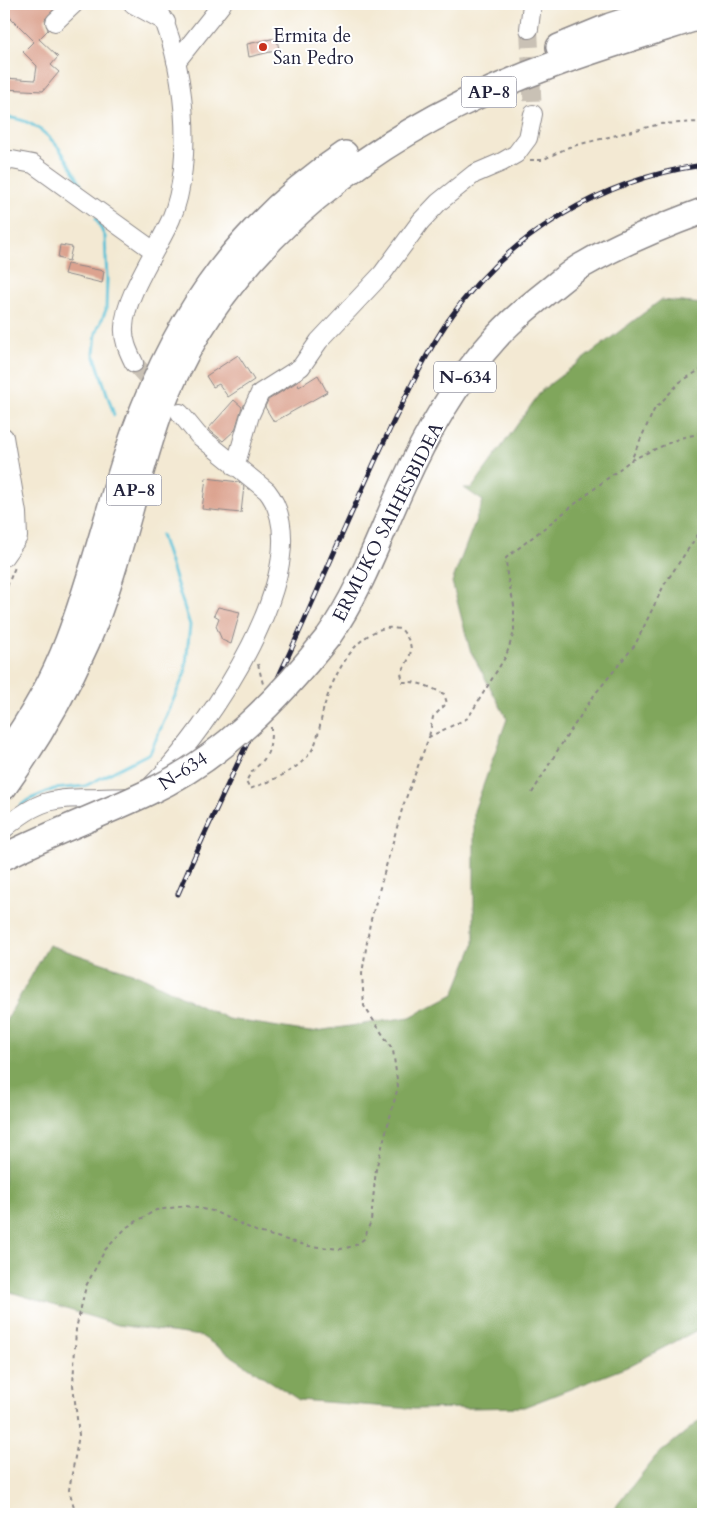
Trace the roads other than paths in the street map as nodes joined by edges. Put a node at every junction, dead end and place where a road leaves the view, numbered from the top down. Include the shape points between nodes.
1 (74, 4) edge
2 (133, 4) edge
3 (156, 4) edge
4 (222, 4) edge
5 (532, 4) edge
6 (678, 4) edge
7 (703, 16) edge
8 (55, 22) dead end
9 (166, 22) junction
10 (529, 29) tunnel mouth
11 (176, 62) junction
12 (533, 114) tunnel mouth
13 (4, 162) edge
14 (703, 210) edge
15 (154, 251) junction
16 (134, 363) tunnel mouth
17 (180, 413) dead end
18 (4, 437) edge
19 (235, 467) junction
20 (4, 557) edge
21 (328, 637) joint
22 (4, 756) edge
23 (4, 787) edge
24 (4, 829) edge
25 (4, 856) edge

1 - 8 street
2 - 9 street
3 - 9 street
4 - 11 street
5 - 10 street
6 - 22 highway, AP-8 via 610,26 430,102 334,161 286,199 254,230 220,269 163,360 126,457 68,643 18,737
7 - 23 highway, AP-8 via 549,66 436,118 344,175 265,243 202,327 177,372 140,472 88,640 32,748
9 - 11 street
11 - 15 street via 184,125 184,159 171,218
12 - 19 street via 528,138 516,154 474,174 439,202 382,274 319,341 301,367 260,393
13 - 15 street via 12,160 33,164
14 - 21 highway, ERMUKO SAIHESBIDEA / N-634 via 641,235 582,266 531,305 493,340 454,391 404,483 354,596
15 - 16 street via 130,303 124,326 126,346
17 - 19 street
18 - 20 street via 18,537
19 - 24 street via 274,500 282,522 283,548 279,569 251,645 226,690 164,774 146,792 127,798 64,798 42,802
21 - 25 highway, N-634, bridge via 267,709 184,772 150,792

